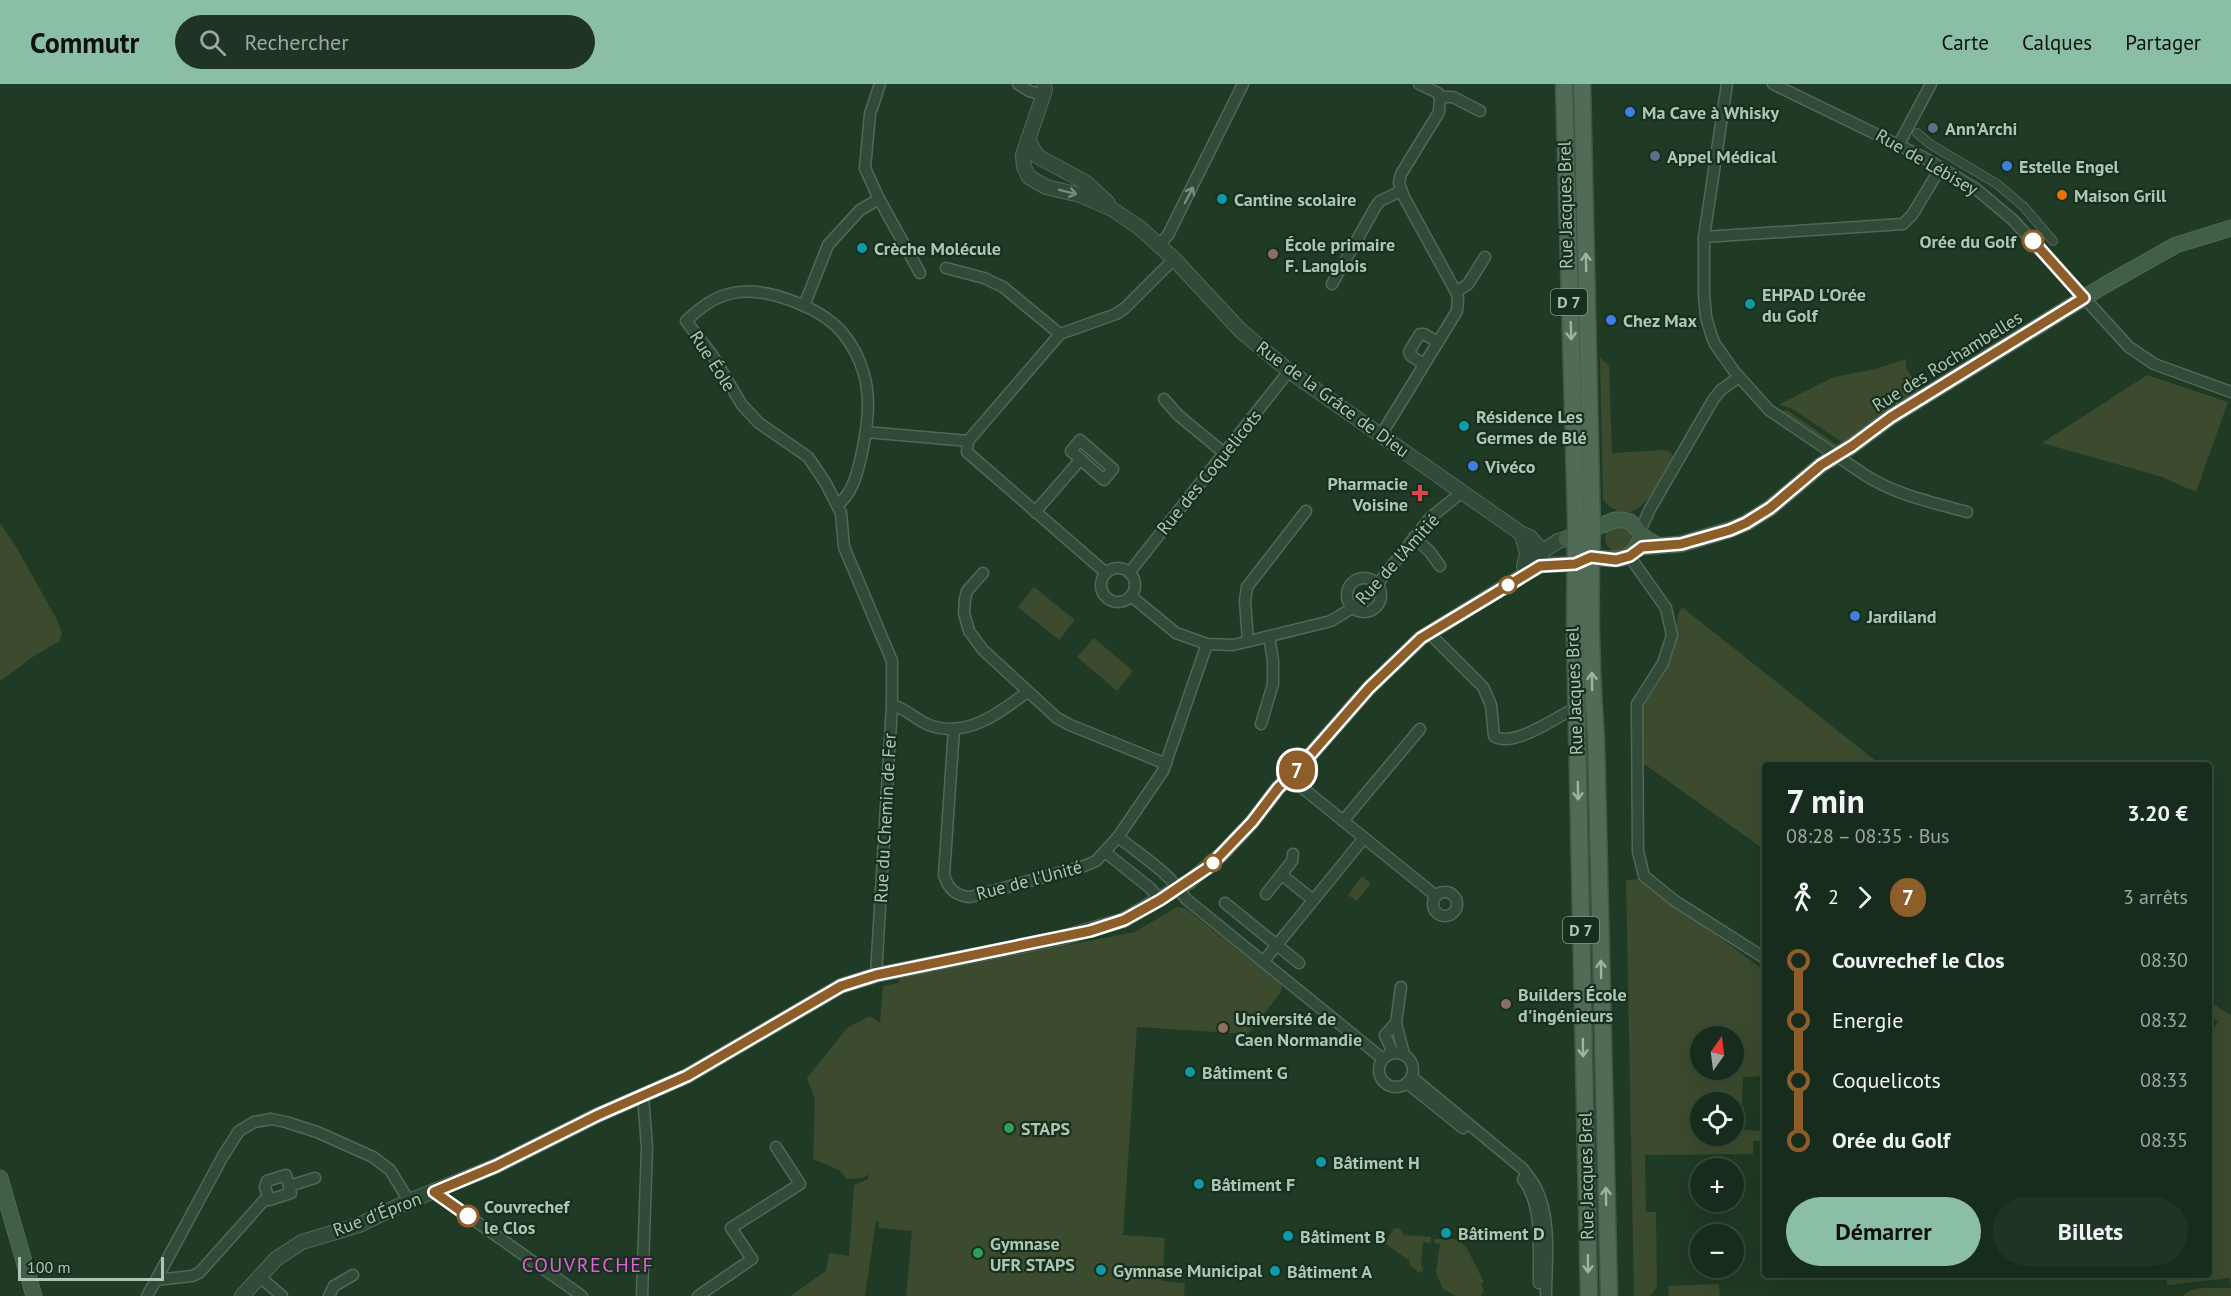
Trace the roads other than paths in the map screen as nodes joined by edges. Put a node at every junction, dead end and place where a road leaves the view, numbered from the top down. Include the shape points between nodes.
1 (887, 84) edge
2 (1018, 84) edge
3 (1243, 84) edge
4 (1419, 84) edge
5 (1564, 84) edge
6 (1582, 84) edge
7 (1726, 84) edge
8 (1773, 84) edge
9 (1931, 84) edge
10 (879, 88) edge
11 (1044, 89) edge
12 (1440, 97) junction
13 (1480, 111) dead end
14 (1917, 133) dead end
15 (1028, 140) junction
16 (1899, 144) junction
17 (1037, 156) junction
18 (1024, 167) junction
19 (1941, 167) junction
20 (1401, 191) junction
21 (879, 199) junction
22 (1112, 208) junction
23 (2231, 228) edge
24 (1704, 237) junction
25 (2053, 241) dead end
26 (1159, 245) junction
27 (1485, 257) dead end
28 (1174, 259) junction
29 (946, 268) dead end
30 (920, 273) dead end
31 (1332, 284) dead end
32 (1456, 292) junction
33 (2084, 298) junction
34 (804, 306) junction
35 (1060, 334) junction
36 (1438, 342) junction
37 (1424, 364) junction
38 (1290, 371) junction
39 (1738, 377) junction
40 (2231, 392) edge
41 (1164, 399) dead end
42 (866, 432) junction
43 (1381, 435) junction
44 (968, 441) junction
45 (1224, 453) junction
46 (1836, 456) junction
47 (1081, 459) dead end
48 (1462, 492) junction
49 (837, 505) junction
50 (1591, 508) junction
51 (1650, 509) junction
52 (1306, 511) dead end
53 (1035, 512) junction
54 (1967, 512) dead end
55 (1619, 519) junction
56 (1592, 530) junction
57 (1639, 532) junction
58 (1522, 534) junction
59 (1414, 537) junction
60 (1572, 540) junction
61 (1658, 546) junction
62 (1542, 551) junction
63 (1633, 553) junction
64 (1591, 557) junction
65 (1575, 564) junction
66 (1440, 566) dead end
67 (1524, 566) junction
68 (1540, 566) junction
69 (983, 573) dead end
70 (1106, 573) junction
71 (1129, 573) junction
72 (1517, 579) junction
73 (1377, 584) junction
74 (1131, 596) junction
75 (1352, 608) junction
76 (1429, 633) junction
77 (1269, 637) junction
78 (1248, 641) junction
79 (1207, 644) junction
80 (892, 661) joint
81 (1027, 692) junction
82 (892, 705) junction
83 (1572, 712) junction
84 (1261, 724) dead end
85 (954, 729) junction
86 (1420, 729) dead end
87 (1166, 764) junction
88 (1289, 777) junction
89 (1343, 821) junction
90 (1118, 837) junction
91 (1364, 838) junction
92 (1105, 852) junction
93 (1293, 854) dead end
94 (1282, 875) junction
95 (1179, 888) junction
96 (1266, 894) dead end
97 (1436, 896) dead end
98 (1160, 900) junction
99 (1313, 900) junction
100 (1225, 903) dead end
101 (1277, 945) junction
102 (1762, 956) edge
103 (1263, 962) junction
104 (1299, 963) dead end
105 (876, 975) junction
106 (1401, 987) dead end
107 (1396, 1023) junction
108 (1393, 1055) junction
109 (1410, 1080) junction
110 (643, 1095) junction
111 (776, 1147) dead end
112 (0, 1178) edge
113 (315, 1178) dead end
114 (434, 1192) junction
115 (409, 1201) junction
116 (353, 1275) dead end
117 (260, 1277) junction
118 (156, 1280) junction
119 (34, 1296) edge
120 (147, 1296) edge
121 (242, 1296) edge
122 (282, 1296) edge
123 (329, 1296) edge
124 (582, 1296) edge
125 (642, 1296) edge
126 (698, 1296) edge
127 (1539, 1296) edge
128 (1546, 1296) edge
129 (1589, 1296) edge
130 (1609, 1296) edge

1 - 10 street
2 - 11 street via 1029,91
26 -> 3 street via 1168,235
4 - 12 street
5 -> 60 main road, Rue Jacques Brel / D 7
50 -> 6 main road, Rue Jacques Brel / D 7
7 - 24 street
8 - 16 street, Rue de Lébisey
9 - 16 street
10 - 21 street via 870,114 864,163
11 - 15 street
12 - 13 street via 1453,98
12 - 20 street via 1439,112 1401,174
14 - 25 street via 1997,184 2023,206
15 - 17 street
15 - 18 street
16 - 19 street, Rue de Lébisey
17 - 18 street
17 - 22 street via 1085,182
18 -> 22 street via 1037,183
19 - 24 street via 1903,224
19 - 33 street, Rue de Lébisey via 1975,188 2013,220
20 - 31 street via 1376,206
20 - 32 street
21 - 30 street
21 - 34 street via 860,210 828,245
22 - 26 street, Rue de la Grâce de Dieu
23 - 33 main road, Rue des Rochambelles via 2176,245
24 - 39 street via 1708,328 1714,344
26 - 28 street, Rue de la Grâce de Dieu
27 - 32 street via 1468,284
28 - 35 street via 1116,314
28 - 38 street, Rue de la Grâce de Dieu via 1241,331
29 - 35 street via 1003,287
32 - 36 street via 1457,311
33 - 40 street, Rue de Lébisey via 2118,336 2154,364
33 - 46 main road, Rue des Rochambelles via 1926,395
34 - 42 street, Rue Éole via 840,330 860,361 868,395
34 - 49 street, Rue Éole via 764,293 734,293 711,301 686,321 713,356 742,405 759,423 808,457
35 - 44 street
36 - 37 street
36 - 37 street via 1420,334 1409,352
37 - 43 street
38 - 43 street, Rue de la Grâce de Dieu
38 - 45 street, Rue des Coquelicots
39 - 46 street via 1769,410
39 - 51 street via 1713,400
41 - 45 street
42 - 44 street
42 - 49 street, Rue Éole via 854,481
43 - 48 street, Rue de la Grâce de Dieu
44 - 53 street via 967,452
45 - 71 street, Rue des Coquelicots
46 - 54 street via 1898,493
46 - 61 main road, Rue des Rochambelles via 1746,523 1681,544
47 - 53 street
48 - 58 street, Rue de la Grâce de Dieu
48 - 59 street, Rue de l'Amitié
49 - 80 street, Rue Éole via 844,547
50 - 55 main road
50 - 56 main road, Rue Jacques Brel / D 7
51 - 55 street via 1633,518
51 - 57 street
52 - 78 street via 1247,587
53 - 70 street
55 - 56 main road
55 - 57 main road via 1630,521
56 - 60 main road
56 - 64 main road, Rue Jacques Brel / D 7
57 - 61 main road
57 - 63 main road via 1639,544
58 - 62 street, Rue de la Grâce de Dieu
58 - 67 street via 1527,554
59 - 66 street
59 - 73 street, Rue de l'Amitié
60 - 62 street
60 - 64 main road
60 - 65 main road, Rue Jacques Brel / D 7
61 - 63 main road, Rue des Rochambelles via 1642,547
62 - 67 street
62 - 68 street
63 - 64 main road, Rue des Rochambelles via 1616,560
63 - 102 street via 1666,608 1671,635 1663,663 1637,704 1638,851 1644,876 1675,901
64 - 65 street
130 -> 64 main road, Rue Jacques Brel / D 7
65 - 68 street
65 - 83 main road, Rue Jacques Brel / D 7
67 - 72 street
68 - 72 street, Rue d'Épron
69 - 81 street via 965,599 966,625 977,643
70 - 71 street via 1117,568
70 - 74 street via 1101,583 1106,598 1116,602
71 - 74 street via 1135,584
72 - 76 street, Rue d'Épron
73 - 75 street via 1381,600 1374,609 1363,612
73 - 75 street via 1362,578 1352,583 1347,592
74 - 79 street, Rue de l'Amitié via 1176,633
75 - 77 street, Rue de l'Amitié via 1331,621
76 - 83 street via 1483,687 1491,705 1494,736 1500,740 1519,737
76 - 88 street, Rue d'Épron via 1392,664
77 - 78 street, Rue de l'Amitié
77 - 84 street via 1274,684
78 - 79 street, Rue de l'Amitié
79 - 87 street, Rue de l'Unité
80 - 82 street, Rue du Chemin de Fer
81 - 85 street via 981,723
81 - 87 street via 1070,725
82 - 85 street via 927,724
82 - 105 street, Rue du Chemin de Fer
83 -> 129 main road, Rue Jacques Brel / D 7
85 - 92 street, Rue de l'Unité via 944,875 955,893 970,897 1009,887 1084,866
86 - 89 street
87 - 90 street, Rue de l'Unité
88 - 89 street
88 - 95 street, Rue d'Épron via 1222,854
89 - 91 street
90 - 92 street, Rue de l'Unité
90 - 95 street
91 - 97 street
91 - 99 street
92 - 98 street
93 - 94 street
94 - 96 street
94 - 99 street
95 - 98 street, Rue d'Épron
95 - 103 street via 1186,899
98 - 105 street, Rue d'Épron via 1124,920 1061,938
99 - 101 street
100 - 101 street
101 - 103 street
101 - 104 street
103 - 108 street
105 - 110 street, Rue d'Épron via 841,986 687,1076
106 - 107 street
107 - 108 street
107 - 108 street via 1385,1035
108 - 109 street via 1412,1062
108 - 109 street via 1379,1068 1381,1078 1393,1087
109 - 127 street via 1527,1185 1537,1211
109 - 128 street via 1523,1169 1536,1187 1546,1233
110 - 114 street, Rue d'Épron
110 - 125 street via 647,1148
111 - 126 street via 800,1184 731,1228 752,1259
112 - 119 main road
113 - 118 street via 289,1186 291,1193 269,1200 268,1196 199,1274
114 - 115 street, Rue d'Épron
114 - 124 street
115 - 117 street, Rue d'Épron via 359,1225 302,1242 276,1259
115 - 118 street via 390,1170 373,1157 286,1122 254,1122 240,1131 223,1156
116 - 123 street via 334,1286
117 - 121 street, Rue d'Épron
117 - 122 street
118 - 120 street

